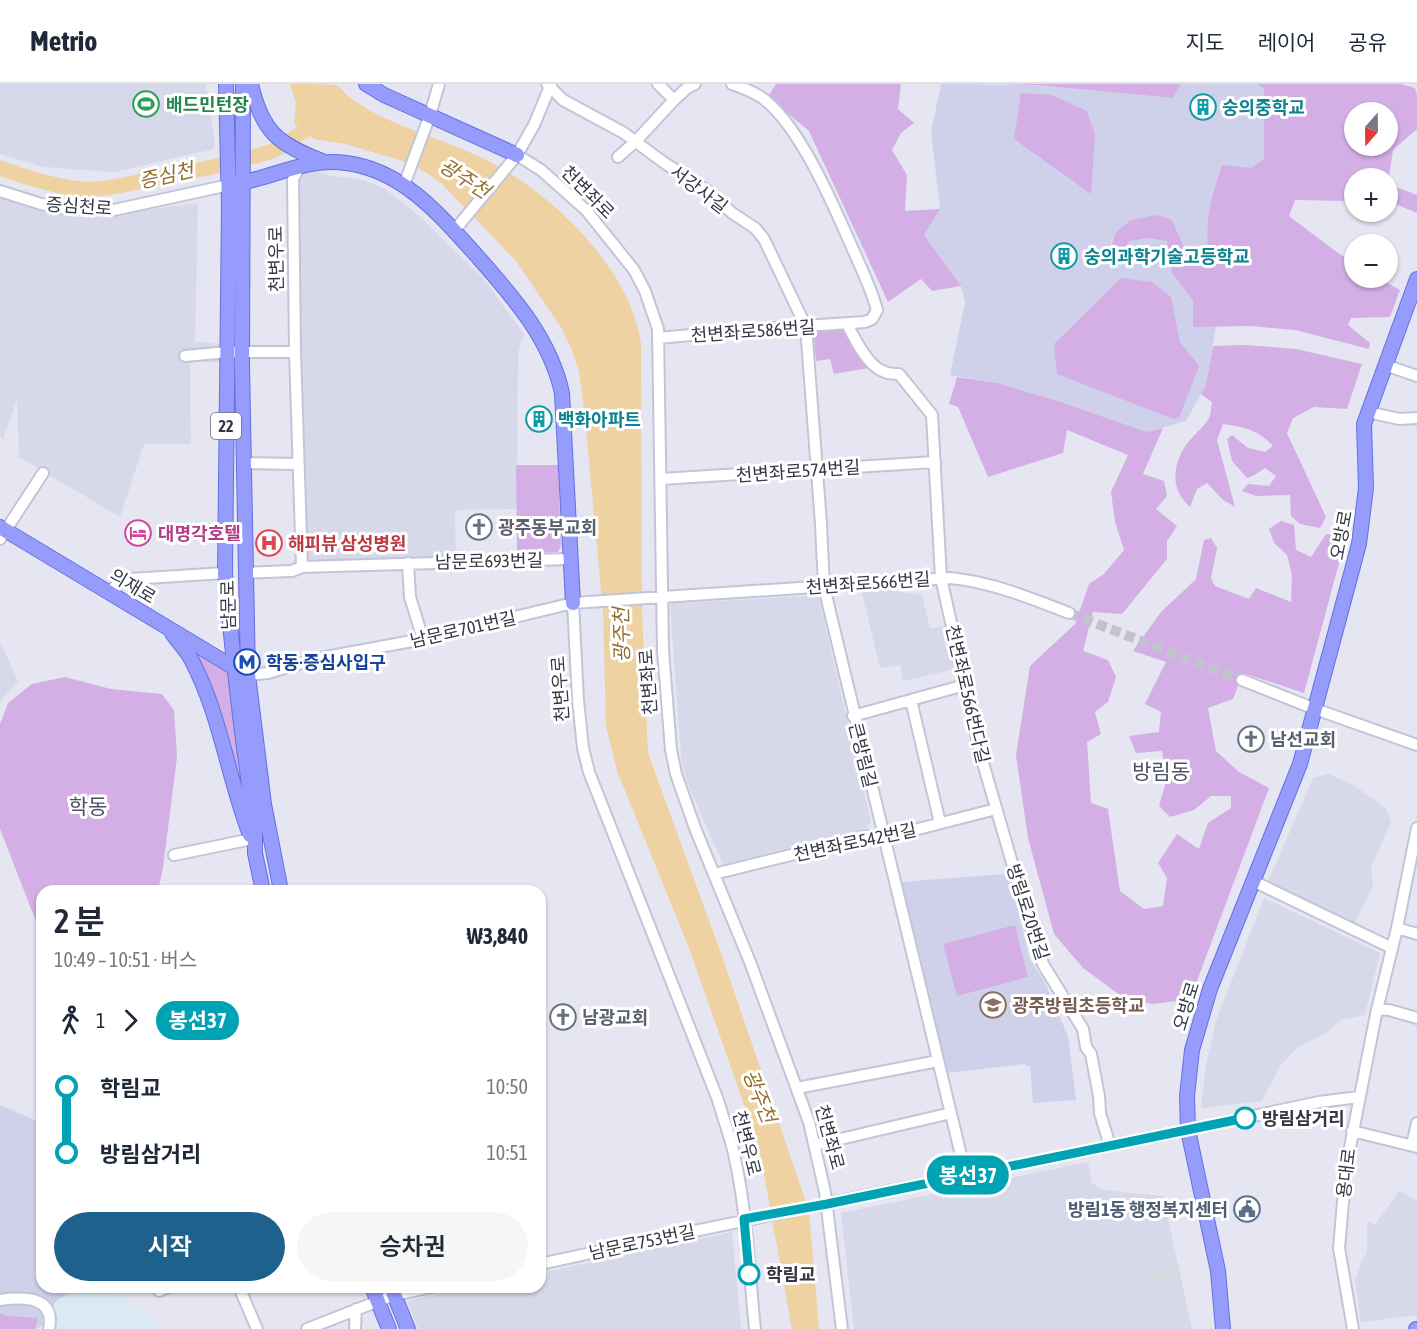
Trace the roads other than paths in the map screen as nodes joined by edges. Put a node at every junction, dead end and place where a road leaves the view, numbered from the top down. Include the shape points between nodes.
1 (226, 84) edge
2 (243, 84) edge
3 (251, 84) edge
4 (366, 84) edge
5 (439, 84) edge
6 (658, 84) edge
7 (695, 84) edge
8 (732, 84) edge
9 (549, 85) edge
10 (674, 100) junction
11 (428, 120) junction
12 (636, 141) junction
13 (618, 157) dead end
14 (515, 158) junction
15 (324, 162) junction
16 (300, 166) junction
17 (243, 182) junction
18 (229, 184) junction
19 (404, 185) junction
20 (0, 191) edge
21 (454, 231) junction
22 (1417, 279) edge
23 (847, 324) junction
24 (806, 327) junction
25 (658, 338) junction
26 (228, 352) junction
27 (242, 352) junction
28 (295, 352) junction
29 (185, 356) dead end
30 (1385, 365) junction
31 (1417, 376) edge
32 (1368, 412) junction
33 (1417, 418) edge
34 (935, 462) junction
35 (244, 463) junction
36 (298, 464) junction
37 (817, 469) junction
38 (43, 474) dead end
39 (661, 479) junction
40 (2, 532) edge
41 (570, 559) junction
42 (408, 563) junction
43 (302, 567) junction
44 (225, 573) junction
45 (246, 573) junction
46 (940, 578) junction
47 (824, 587) junction
48 (108, 592) junction
49 (662, 597) junction
50 (573, 603) junction
51 (1069, 613) tunnel mouth
52 (167, 627) junction
53 (423, 639) junction
54 (233, 667) junction
55 (248, 675) junction
56 (1242, 680) tunnel mouth
57 (965, 685) junction
58 (911, 700) junction
59 (1315, 710) junction
60 (854, 716) junction
61 (1417, 745) edge
62 (996, 809) junction
63 (940, 823) junction
64 (1417, 828) edge
65 (883, 837) junction
66 (254, 846) junction
67 (1415, 848) edge
68 (174, 855) dead end
69 (714, 874) junction
70 (1253, 881) junction
71 (262, 885) edge
72 (280, 885) edge
73 (1397, 928) junction
74 (1417, 934) edge
75 (1392, 948) junction
76 (1377, 1009) junction
77 (1417, 1018) edge
78 (938, 1061) junction
79 (797, 1088) junction
80 (1359, 1096) junction
81 (951, 1113) junction
82 (1417, 1122) edge
83 (1188, 1130) junction
84 (1352, 1131) junction
85 (815, 1145) junction
86 (1110, 1146) junction
87 (1414, 1146) edge
88 (966, 1176) junction
89 (827, 1204) junction
90 (744, 1219) junction
91 (546, 1263) edge
92 (242, 1293) edge
93 (375, 1293) edge
94 (389, 1293) edge
95 (393, 1293) edge
96 (0, 1300) edge
97 (378, 1301) junction
98 (356, 1309) junction
99 (50, 1329) edge
100 (257, 1329) edge
101 (307, 1329) edge
102 (355, 1329) edge
103 (388, 1329) edge
104 (408, 1329) edge
105 (755, 1329) edge
106 (842, 1329) edge
107 (1223, 1329) edge
108 (1353, 1329) edge

1 - 18 main road, 22
2 - 17 main road, 22
3 - 15 main road via 258,110 277,137
4 - 11 main road, 천변좌로
5 - 11 street
6 - 10 street
7 - 10 street
8 - 23 street, 천변좌로586번길 via 765,100 786,124 836,210 877,310 872,319
9 - 12 street, 서강사길 via 563,100
9 - 14 street via 534,125
10 - 12 street
11 - 14 main road, 천변좌로
11 - 19 street
12 - 13 street
12 - 24 street, 서강사길 via 759,231
14 - 21 street
14 - 25 street, 천변좌로 via 541,170 575,199 634,270 645,291
15 - 16 main road, 천변우로
15 - 19 main road, 천변우로 via 350,163
16 - 17 main road, 천변우로
16 - 28 street, 천변우로 via 293,179
17 - 18 main road, 천변우로
17 - 27 main road, 남문로 / 22
18 - 20 street, 증심천로 via 114,210 60,208
18 - 26 main road, 남문로 / 22
19 - 21 main road, 천변우로
21 - 41 main road, 천변우로 via 528,317 555,366 564,408
22 - 30 main road, 오방로
23 - 24 street, 천변좌로586번길
23 - 34 street, 천변좌로566번다길 via 861,351 877,368 899,374 932,415
24 - 25 street, 천변좌로586번길
24 - 37 street, 큰방림길
25 - 39 street, 천변좌로
26 - 27 street
26 - 29 street
26 - 44 main road, 남문로 / 22
27 - 28 street
27 - 35 main road, 남문로 / 22
28 - 36 street
30 - 31 street
30 - 32 main road, 오방로
32 - 33 street via 1399,419
32 - 59 main road, 오방로 via 1364,436 1366,488 1359,544
34 - 37 street, 천변좌로574번길
34 - 46 street, 천변좌로566번다길
35 - 36 street
35 - 45 main road, 남문로 / 22
36 - 43 street
37 - 39 street, 천변좌로574번길
37 - 47 street, 큰방림길
38 - 40 street
39 - 49 street, 천변좌로
40 - 48 main road, 의재로
41 - 42 street, 남문로693번길
41 - 50 main road, 천변우로
42 - 43 street, 남문로693번길
42 - 53 street via 410,597
43 - 45 street, 남문로693번길
44 - 48 street, 남문로 via 130,579
44 - 54 main road, 남문로 / 22
45 - 55 main road, 남문로 / 22
46 - 47 street, 천변좌로566번길
46 - 51 street, 천변좌로566번길 via 975,580
46 - 57 street, 천변좌로566번다길
47 - 49 street, 천변좌로566번길
47 - 60 street, 큰방림길
48 - 52 main road, 의재로
49 - 50 street, 천변좌로566번길
49 - 69 street, 천변좌로 via 671,750 676,774
50 - 53 street, 남문로701번길
50 - 90 street, 천변우로 via 585,757 718,1100 734,1154
52 - 54 main road, 의재로
52 - 66 main road via 190,658 206,693
53 - 55 street, 남문로701번길
54 - 55 main road, 의재로
54 - 66 main road, 남문로 / 22 via 255,826
55 - 72 main road, 남문로 / 22 via 264,804
56 - 59 street
57 - 58 street
57 - 62 street, 천변좌로566번다길
58 - 60 street
58 - 63 street
59 - 61 street
59 - 70 main road, 오방로 via 1294,783
60 - 65 street, 큰방림길
62 - 63 street, 천변좌로542번길
62 - 86 street, 방림로20번길 via 1037,949 1083,1029
63 - 65 street, 천변좌로542번길
64 - 67 street, 용대로
65 - 69 street, 천변좌로542번길 via 868,836
65 - 78 street, 큰방림길
66 - 68 street
66 - 71 main road, 남문로 / 22
67 - 73 street, 용대로
69 - 79 street, 천변좌로
70 - 75 street
70 - 83 main road, 오방로 via 1198,1027 1188,1078
73 - 74 street
73 - 75 street, 용대로
75 - 76 street, 용대로
76 - 77 street
76 - 80 street, 용대로
78 - 79 street
78 - 81 street, 큰방림길
79 - 85 street, 천변좌로
80 - 83 street, 남문로753번길
80 - 84 street, 용대로
81 - 85 street
81 - 88 street, 큰방림길
82 - 87 street
83 - 86 street, 남문로753번길
83 - 107 main road, 오방로 via 1218,1271
84 - 87 street
84 - 108 street, 용대로 via 1338,1239
85 - 89 street, 천변좌로
86 - 88 street, 남문로753번길
88 - 89 street, 남문로753번길
89 - 90 street, 남문로753번길
89 - 106 street, 천변좌로
90 - 91 street, 남문로753번길
90 - 105 street, 천변우로
92 - 100 street
93 - 97 main road
94 - 97 street
95 - 104 main road
96 - 99 street via 34,1300 46,1310
97 - 98 street
97 - 103 main road
98 - 101 street
98 - 102 street

